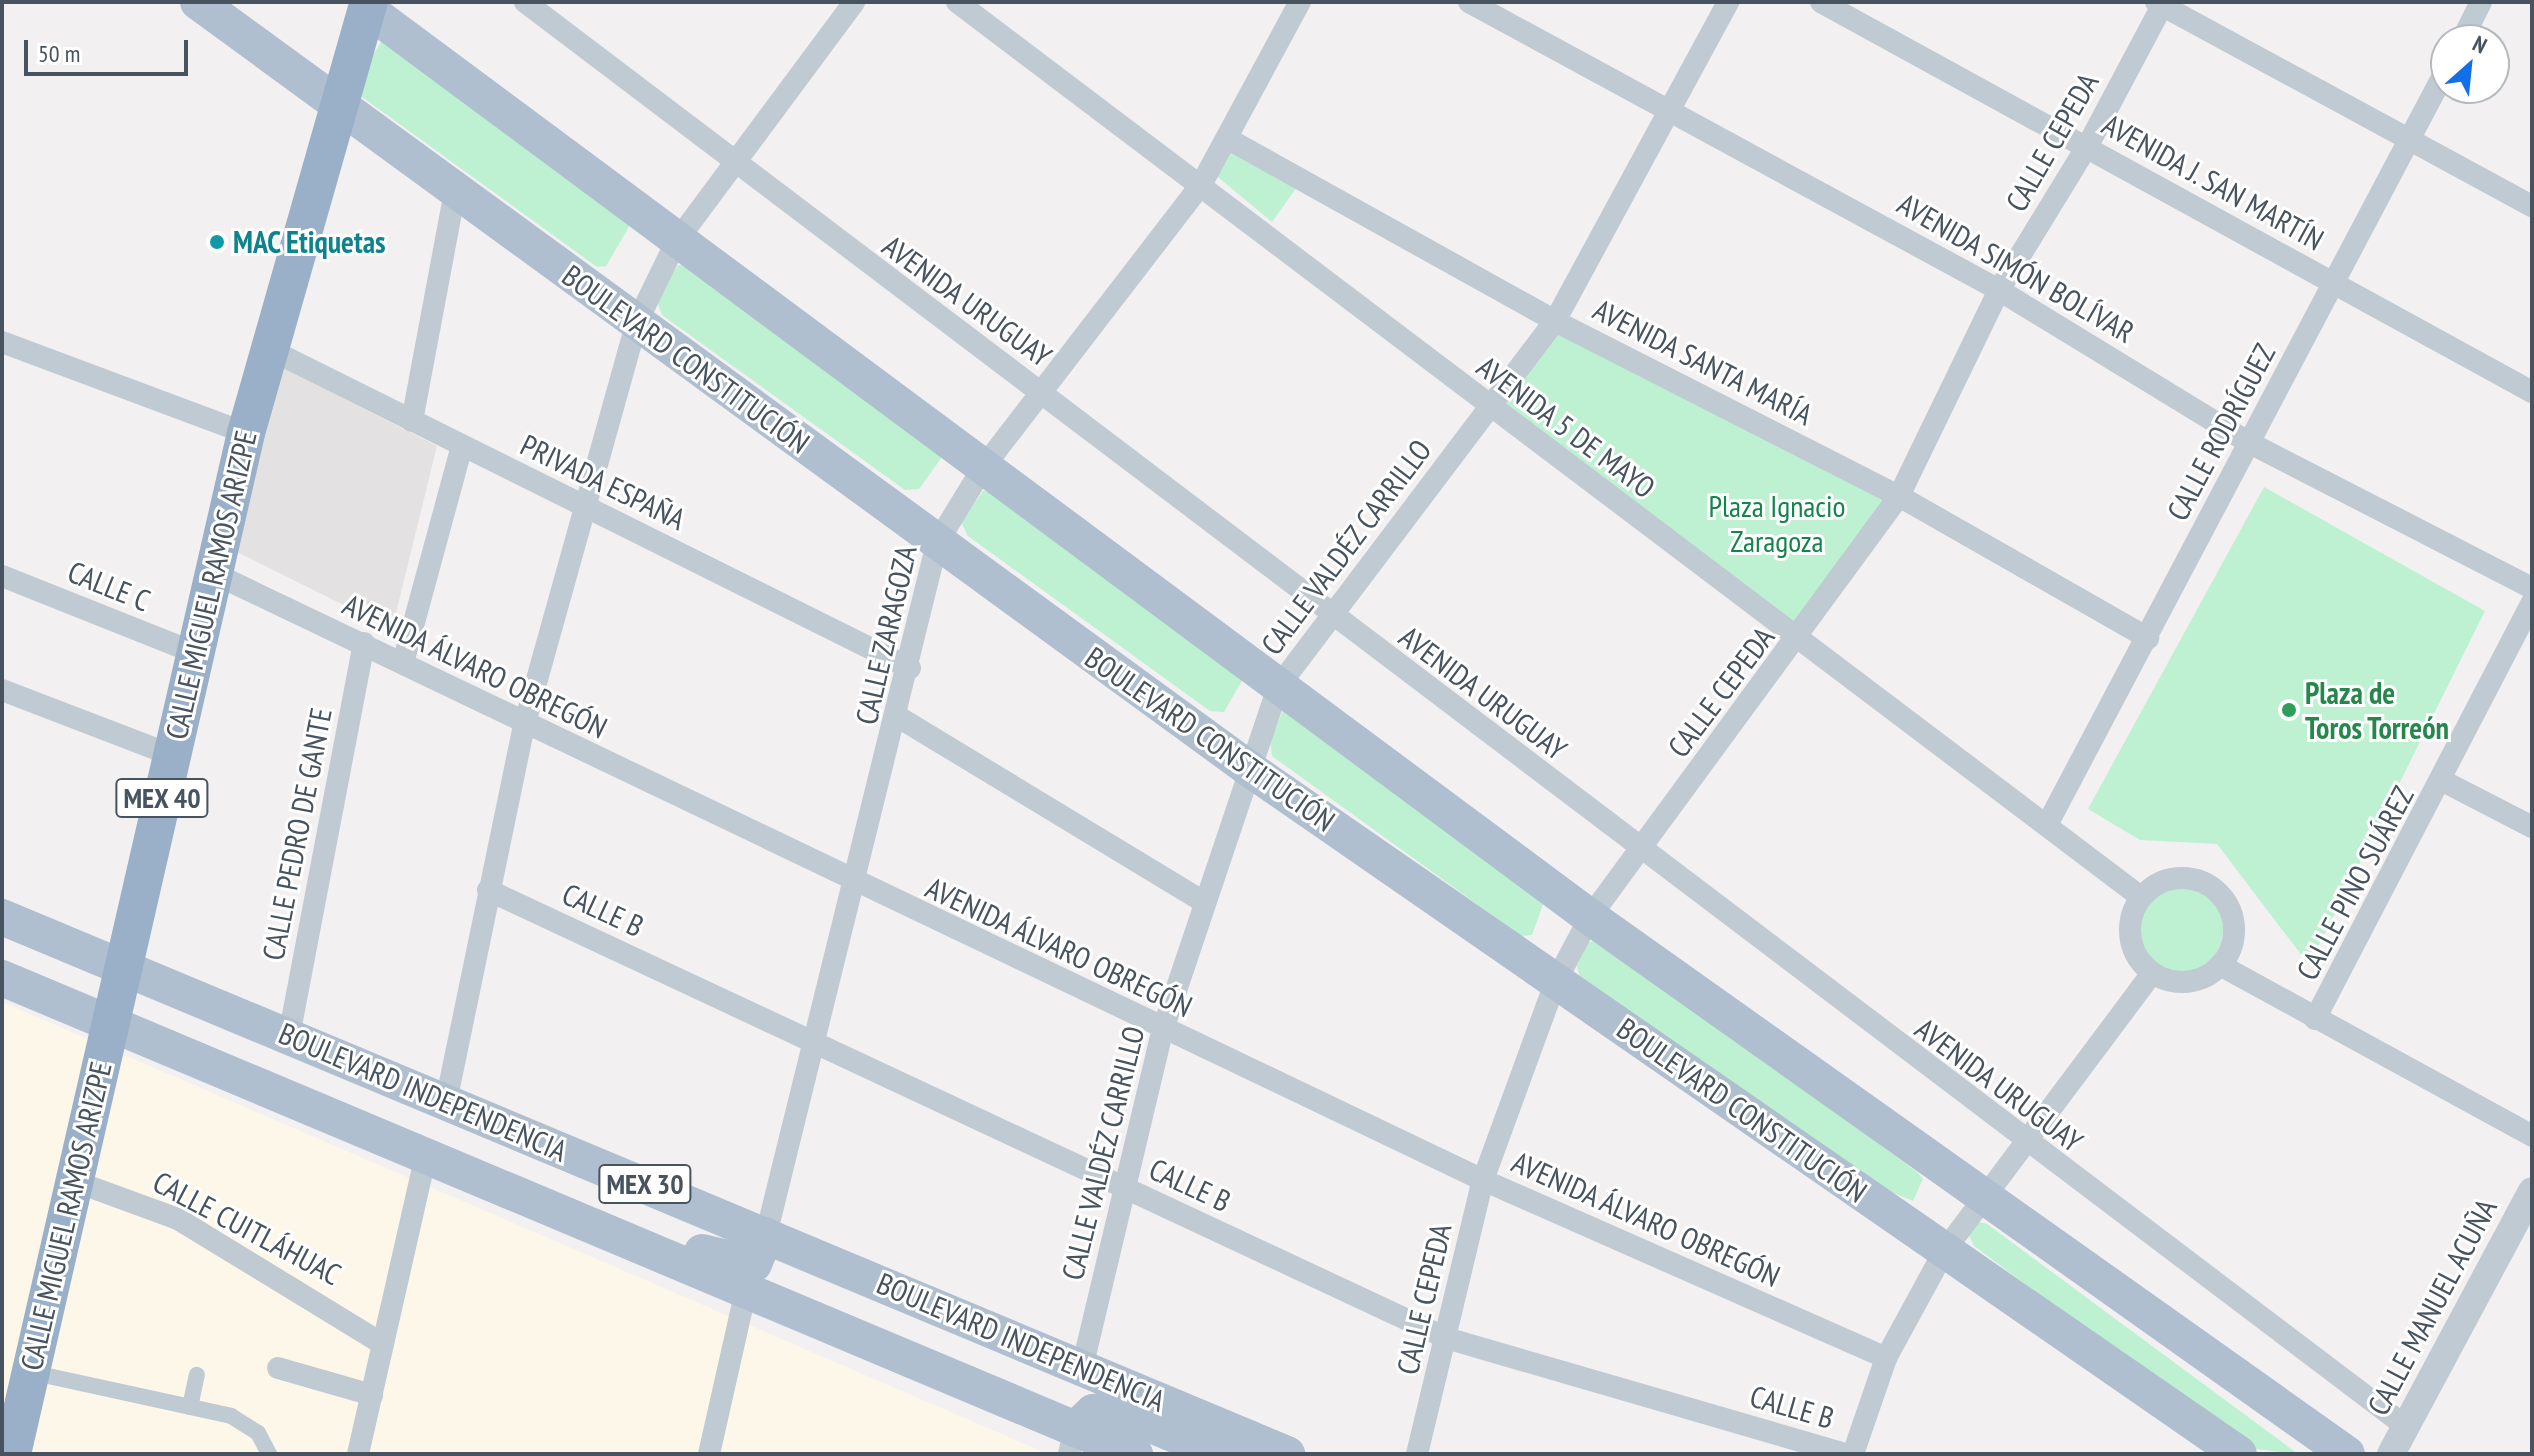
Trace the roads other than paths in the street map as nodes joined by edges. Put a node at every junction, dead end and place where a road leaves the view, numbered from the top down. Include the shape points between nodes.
1 (198, 2) edge
2 (525, 2) edge
3 (854, 2) edge
4 (957, 2) edge
5 (1300, 2) edge
6 (1469, 2) edge
7 (1728, 2) edge
8 (1821, 2) edge
9 (2481, 2) edge
10 (2160, 3) edge
11 (369, 5) edge
12 (2470, 24) edge
13 (336, 101) junction
14 (2430, 102) edge
15 (1667, 104) junction
16 (2411, 139) junction
17 (1230, 140) junction
18 (2088, 145) junction
19 (733, 166) junction
20 (1202, 183) junction
21 (455, 191) junction
22 (2532, 206) edge
23 (676, 242) junction
24 (2334, 285) junction
25 (1999, 290) junction
26 (1555, 321) junction
27 (637, 322) junction
28 (2, 342) edge
29 (269, 349) junction
30 (2532, 392) edge
31 (1042, 394) junction
32 (1491, 408) junction
33 (412, 421) junction
34 (246, 433) junction
35 (2246, 441) junction
36 (462, 446) junction
37 (982, 469) junction
38 (1899, 496) junction
39 (588, 508) junction
40 (937, 543) junction
41 (213, 573) junction
42 (2, 576) edge
43 (2532, 588) edge
44 (2532, 603) edge
45 (1327, 614) junction
46 (2148, 638) junction
47 (1798, 640) junction
48 (364, 643) junction
49 (193, 652) junction
50 (403, 663) junction
51 (910, 668) junction
52 (1278, 687) junction
53 (2, 690) edge
54 (900, 718) junction
55 (524, 726) junction
56 (171, 755) junction
57 (1248, 768) junction
58 (2443, 781) junction
59 (2049, 821) junction
60 (2532, 827) edge
61 (1642, 849) junction
62 (850, 881) junction
63 (488, 890) junction
64 (2141, 897) junction
65 (1204, 902) junction
66 (2, 917) edge
67 (1590, 917) junction
68 (2220, 965) junction
69 (125, 968) junction
70 (2152, 973) junction
71 (2, 978) edge
72 (1556, 981) junction
73 (2315, 1019) junction
74 (110, 1023) junction
75 (1163, 1029) junction
76 (289, 1036) junction
77 (814, 1042) junction
78 (446, 1102) junction
79 (2532, 1136) edge
80 (2022, 1140) junction
81 (426, 1154) junction
82 (1483, 1180) junction
83 (74, 1181) junction
84 (1126, 1188) junction
85 (2532, 1191) edge
86 (1980, 1194) junction
87 (766, 1235) junction
88 (617, 1236) junction
89 (1945, 1250) junction
90 (746, 1290) junction
91 (1446, 1338) junction
92 (383, 1344) junction
93 (1886, 1358) junction
94 (278, 1368) dead end
95 (1082, 1368) junction
96 (30, 1372) junction
97 (197, 1375) dead end
98 (372, 1395) junction
99 (190, 1407) junction
100 (2408, 1428) junction
101 (1248, 1438) junction
102 (1072, 1441) edge
103 (12, 1454) edge
104 (269, 1454) edge
105 (358, 1454) edge
106 (709, 1454) edge
107 (1135, 1454) edge
108 (1287, 1454) edge
109 (1417, 1454) edge
110 (1845, 1454) edge
111 (1853, 1454) edge
112 (2239, 1454) edge
113 (2347, 1454) edge
114 (2391, 1454) edge

1 - 13 main road, BOULEVARD CONSTITUCIÓN
2 - 19 street, AVENIDA URUGUAY
3 - 19 street
4 - 20 street, AVENIDA 5 DE MAYO
5 - 17 street, CALLE ZARAGOZA
6 - 15 street, AVENIDA SIMÓN BOLÍVAR
7 - 15 street, CALLE VALDÉZ CARRILLO
8 - 18 street, AVENIDA J. SAN MARTÍN
9 - 12 street
10 - 16 street
10 - 18 street, CALLE CEPEDA
11 - 13 highway, CALLE MIGUEL RAMOS ARIZPE / MEX 40
11 - 23 main road
13 - 21 main road, BOULEVARD CONSTITUCIÓN
13 - 29 highway, CALLE MIGUEL RAMOS ARIZPE / MEX 40
14 - 16 street, CALLE RODRÍGUEZ
15 - 25 street, AVENIDA SIMÓN BOLÍVAR
15 - 26 street, CALLE VALDÉZ CARRILLO
16 - 22 street
16 - 24 street, CALLE RODRÍGUEZ
17 - 20 street, CALLE ZARAGOZA
17 - 26 street, AVENIDA SANTA MARÍA
18 - 24 street, AVENIDA J. SAN MARTÍN
18 - 25 street, CALLE CEPEDA
19 - 23 street
19 - 31 street, AVENIDA URUGUAY
20 - 31 street, CALLE ZARAGOZA
20 - 32 street, AVENIDA 5 DE MAYO
21 - 27 main road, BOULEVARD CONSTITUCIÓN
21 - 33 street
23 - 27 street
23 - 37 main road
24 - 30 street, AVENIDA J. SAN MARTÍN
24 - 35 street, CALLE RODRÍGUEZ
25 - 35 street, AVENIDA SIMÓN BOLÍVAR
25 - 38 street, CALLE CEPEDA
26 - 32 street, CALLE VALDÉZ CARRILLO
26 - 38 street, AVENIDA SANTA MARÍA
27 - 39 street
27 - 40 main road, BOULEVARD CONSTITUCIÓN
28 - 34 street
29 - 33 street, PRIVADA ESPAÑA
29 - 34 highway, CALLE MIGUEL RAMOS ARIZPE / MEX 40
31 - 37 street, CALLE ZARAGOZA
31 - 45 street, AVENIDA URUGUAY
32 - 45 street, CALLE VALDÉZ CARRILLO
32 - 47 street, AVENIDA 5 DE MAYO
33 - 36 street, PRIVADA ESPAÑA
34 - 41 highway, CALLE MIGUEL RAMOS ARIZPE / MEX 40
35 - 43 street, AVENIDA SIMÓN BOLÍVAR
35 - 46 street, CALLE RODRÍGUEZ
36 - 39 street, PRIVADA ESPAÑA
36 - 50 street
37 - 40 street, CALLE ZARAGOZA
37 - 52 main road
38 - 46 street, AVENIDA SANTA MARÍA
38 - 47 street, CALLE CEPEDA
39 - 51 street, PRIVADA ESPAÑA
39 - 55 street
40 - 51 street, CALLE ZARAGOZA
40 - 57 main road, BOULEVARD CONSTITUCIÓN
41 - 48 street, AVENIDA ÁLVARO OBREGÓN
41 - 49 highway, CALLE MIGUEL RAMOS ARIZPE / MEX 40
42 - 49 street, CALLE C
44 - 58 street, CALLE PINO SUÁREZ
45 - 52 street, CALLE VALDÉZ CARRILLO
45 - 61 street, AVENIDA URUGUAY
46 - 59 street, CALLE RODRÍGUEZ
47 - 59 street, AVENIDA 5 DE MAYO
47 - 61 street, CALLE CEPEDA
48 - 50 street, AVENIDA ÁLVARO OBREGÓN
48 - 76 street, CALLE PEDRO DE GANTE
49 - 56 highway, CALLE MIGUEL RAMOS ARIZPE / MEX 40
50 - 55 street, AVENIDA ÁLVARO OBREGÓN
51 - 54 street, CALLE ZARAGOZA
52 - 57 street, CALLE VALDÉZ CARRILLO
52 - 67 main road
53 - 56 street
54 - 62 street, CALLE ZARAGOZA
54 - 65 street
55 - 62 street, AVENIDA ÁLVARO OBREGÓN
55 - 63 street
56 - 69 highway, CALLE MIGUEL RAMOS ARIZPE / MEX 40
57 - 65 street, CALLE VALDÉZ CARRILLO
57 - 72 main road, BOULEVARD CONSTITUCIÓN
58 - 60 street
58 - 73 street, CALLE PINO SUÁREZ
59 - 64 street, AVENIDA 5 DE MAYO
61 - 67 street, CALLE CEPEDA
61 - 80 street, AVENIDA URUGUAY
62 - 75 street, AVENIDA ÁLVARO OBREGÓN
62 - 77 street, CALLE ZARAGOZA
63 - 77 street, CALLE B
63 - 78 street
64 - 68 street via 2177,878 2216,890 2233,919
64 - 70 street via 2132,945
65 - 75 street, CALLE VALDÉZ CARRILLO
66 - 69 main road, BOULEVARD INDEPENDENCIA / MEX 30
67 - 72 street, CALLE CEPEDA
67 - 86 main road
68 - 70 street via 2188,981
68 - 73 street
69 - 74 highway, CALLE MIGUEL RAMOS ARIZPE / MEX 40
69 - 76 main road, BOULEVARD INDEPENDENCIA / MEX 30
70 - 80 street
71 - 74 main road, BOULEVARD INDEPENDENCIA / MEX 30
72 - 82 street, CALLE CEPEDA
72 - 89 main road, BOULEVARD CONSTITUCIÓN
73 - 79 street
74 - 81 main road, BOULEVARD INDEPENDENCIA / MEX 30
74 - 83 highway, CALLE MIGUEL RAMOS ARIZPE / MEX 40
75 - 82 street, AVENIDA ÁLVARO OBREGÓN
75 - 84 street, CALLE VALDÉZ CARRILLO
76 - 78 main road, BOULEVARD INDEPENDENCIA / MEX 30
77 - 84 street, CALLE B
77 - 87 street, CALLE ZARAGOZA
78 - 87 main road, BOULEVARD INDEPENDENCIA / MEX 30
80 - 86 street
80 - 100 street, AVENIDA URUGUAY
81 - 88 main road, BOULEVARD INDEPENDENCIA / MEX 30
81 - 92 street
82 - 91 street, CALLE CEPEDA
82 - 93 street, AVENIDA ÁLVARO OBREGÓN
83 - 92 street, CALLE CUITLÁHUAC via 178,1219
83 - 96 highway, CALLE MIGUEL RAMOS ARIZPE / MEX 40
84 - 91 street, CALLE B
84 - 95 street, CALLE VALDÉZ CARRILLO
85 - 100 street, CALLE MANUEL ACUÑA
86 - 89 street
86 - 113 main road
87 - 88 main road via 761,1259 743,1265 648,1231
87 - 95 main road, BOULEVARD INDEPENDENCIA / MEX 30
88 - 90 main road, BOULEVARD INDEPENDENCIA / MEX 30
89 - 93 street
89 - 112 main road, BOULEVARD CONSTITUCIÓN
90 - 102 main road, BOULEVARD INDEPENDENCIA / MEX 30
90 - 106 street
91 - 109 street, CALLE CEPEDA
91 - 110 street, CALLE B
92 - 98 street
93 - 111 street
94 - 98 street
95 - 101 main road, BOULEVARD INDEPENDENCIA / MEX 30
96 - 99 street
96 - 103 highway, CALLE MIGUEL RAMOS ARIZPE / MEX 40
97 - 99 street
98 - 105 street
99 - 104 street via 231,1416 258,1433
100 - 114 street, CALLE MANUEL ACUÑA
101 - 102 main road via 1216,1452 1115,1410 1093,1412
101 - 108 main road, BOULEVARD INDEPENDENCIA / MEX 30
102 - 107 main road, BOULEVARD INDEPENDENCIA / MEX 30

